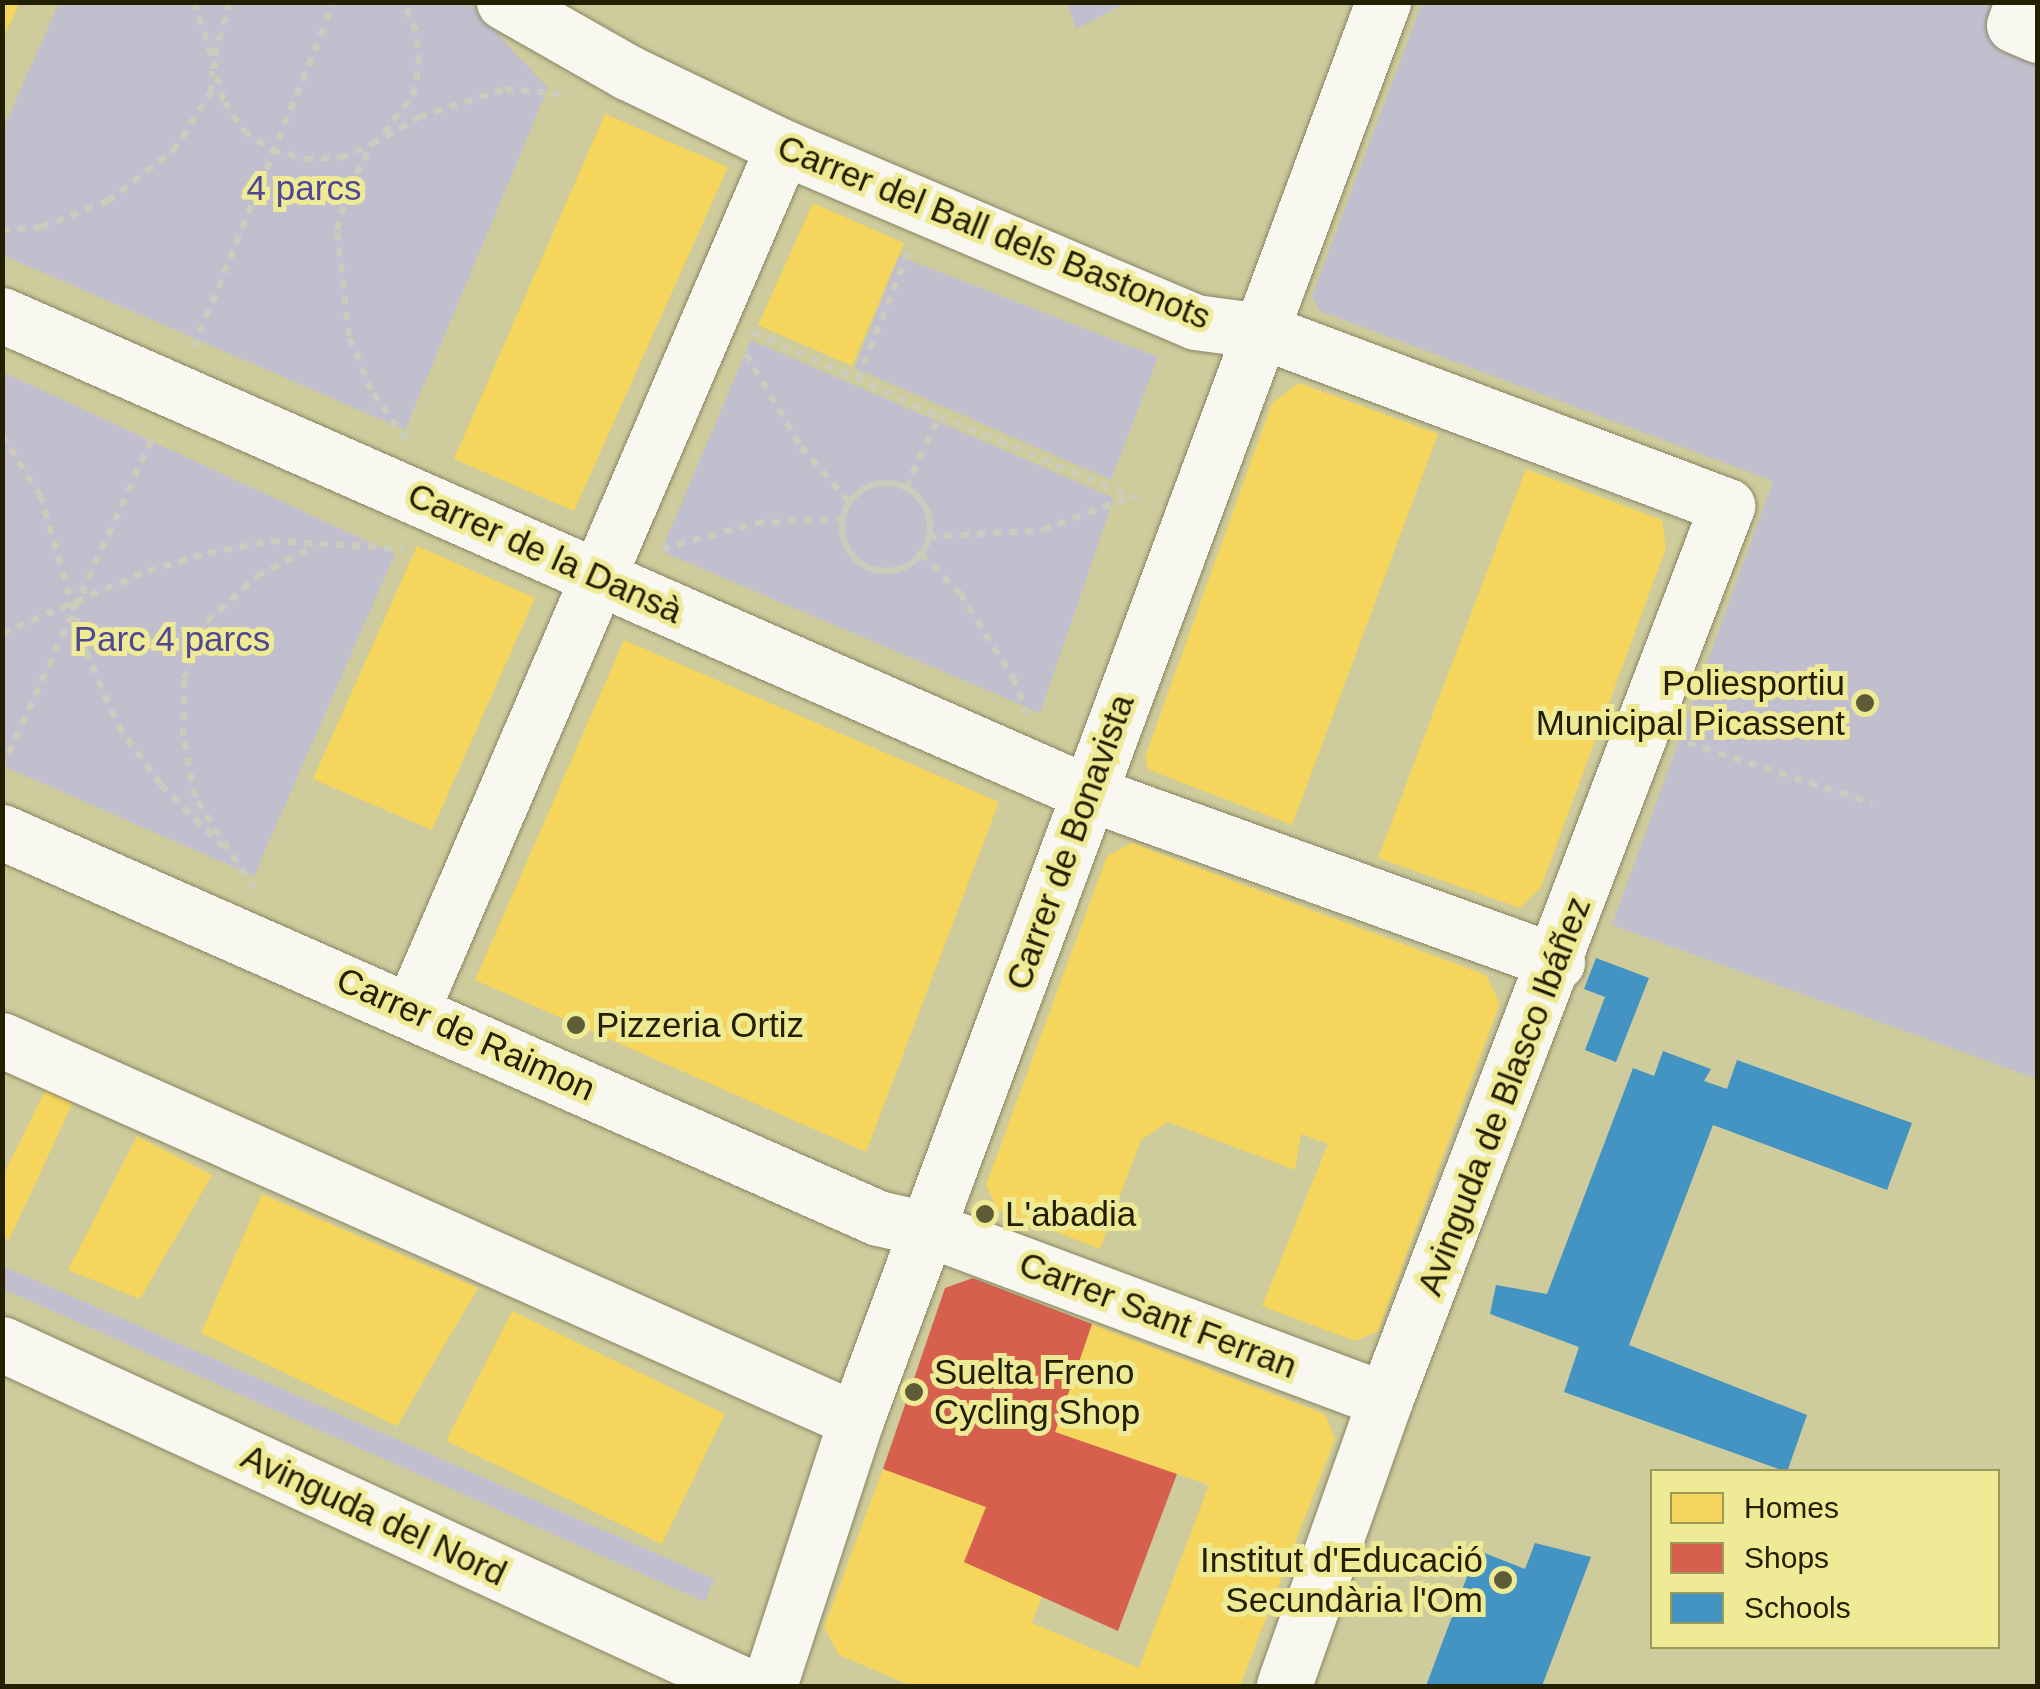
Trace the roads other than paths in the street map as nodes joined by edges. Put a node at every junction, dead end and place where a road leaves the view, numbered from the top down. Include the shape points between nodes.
1 (504, 2) edge
2 (1383, 2) edge
3 (2022, 2) edge
4 (2038, 35) edge
5 (783, 147) junction
6 (2, 316) edge
7 (1262, 331) junction
8 (1726, 506) joint
9 (599, 576) junction
10 (1086, 792) junction
11 (2, 832) edge
12 (1557, 962) junction
13 (412, 1009) junction
14 (2, 1040) edge
15 (931, 1230) junction
16 (2, 1344) edge
17 (1385, 1400) junction
18 (856, 1420) junction
19 (746, 1686) edge
20 (770, 1686) edge
21 (1284, 1686) edge

1 - 5 street, Carrer del Ball dels Bastonots via 627,72
2 - 7 street, Carrer de Bonavista
3 - 4 street via 2014,25
5 - 7 street, Carrer del Ball dels Bastonots via 1195,322
5 - 9 street
6 - 9 street, Carrer de la Dansà
7 - 8 street, Carrer del Ball dels Bastonots
7 - 10 street, Carrer de Bonavista
8 - 12 street, Avinguda de Blasco Ibáñez
9 - 10 street, Carrer de la Dansà
9 - 13 street
10 - 12 street, Carrer de la Dansà
10 - 15 street, Carrer de Bonavista
11 - 13 street, Carrer de Raimon
12 - 17 street, Avinguda de Blasco Ibáñez
13 - 15 street, Carrer de Raimon via 878,1218
14 - 18 street
15 - 17 street, Carrer Sant Ferran
15 - 18 street, Carrer de Bonavista
16 - 19 street, Avinguda del Nord
17 - 21 street, Avinguda de Blasco Ibáñez
18 - 20 street, Carrer de Bonavista

